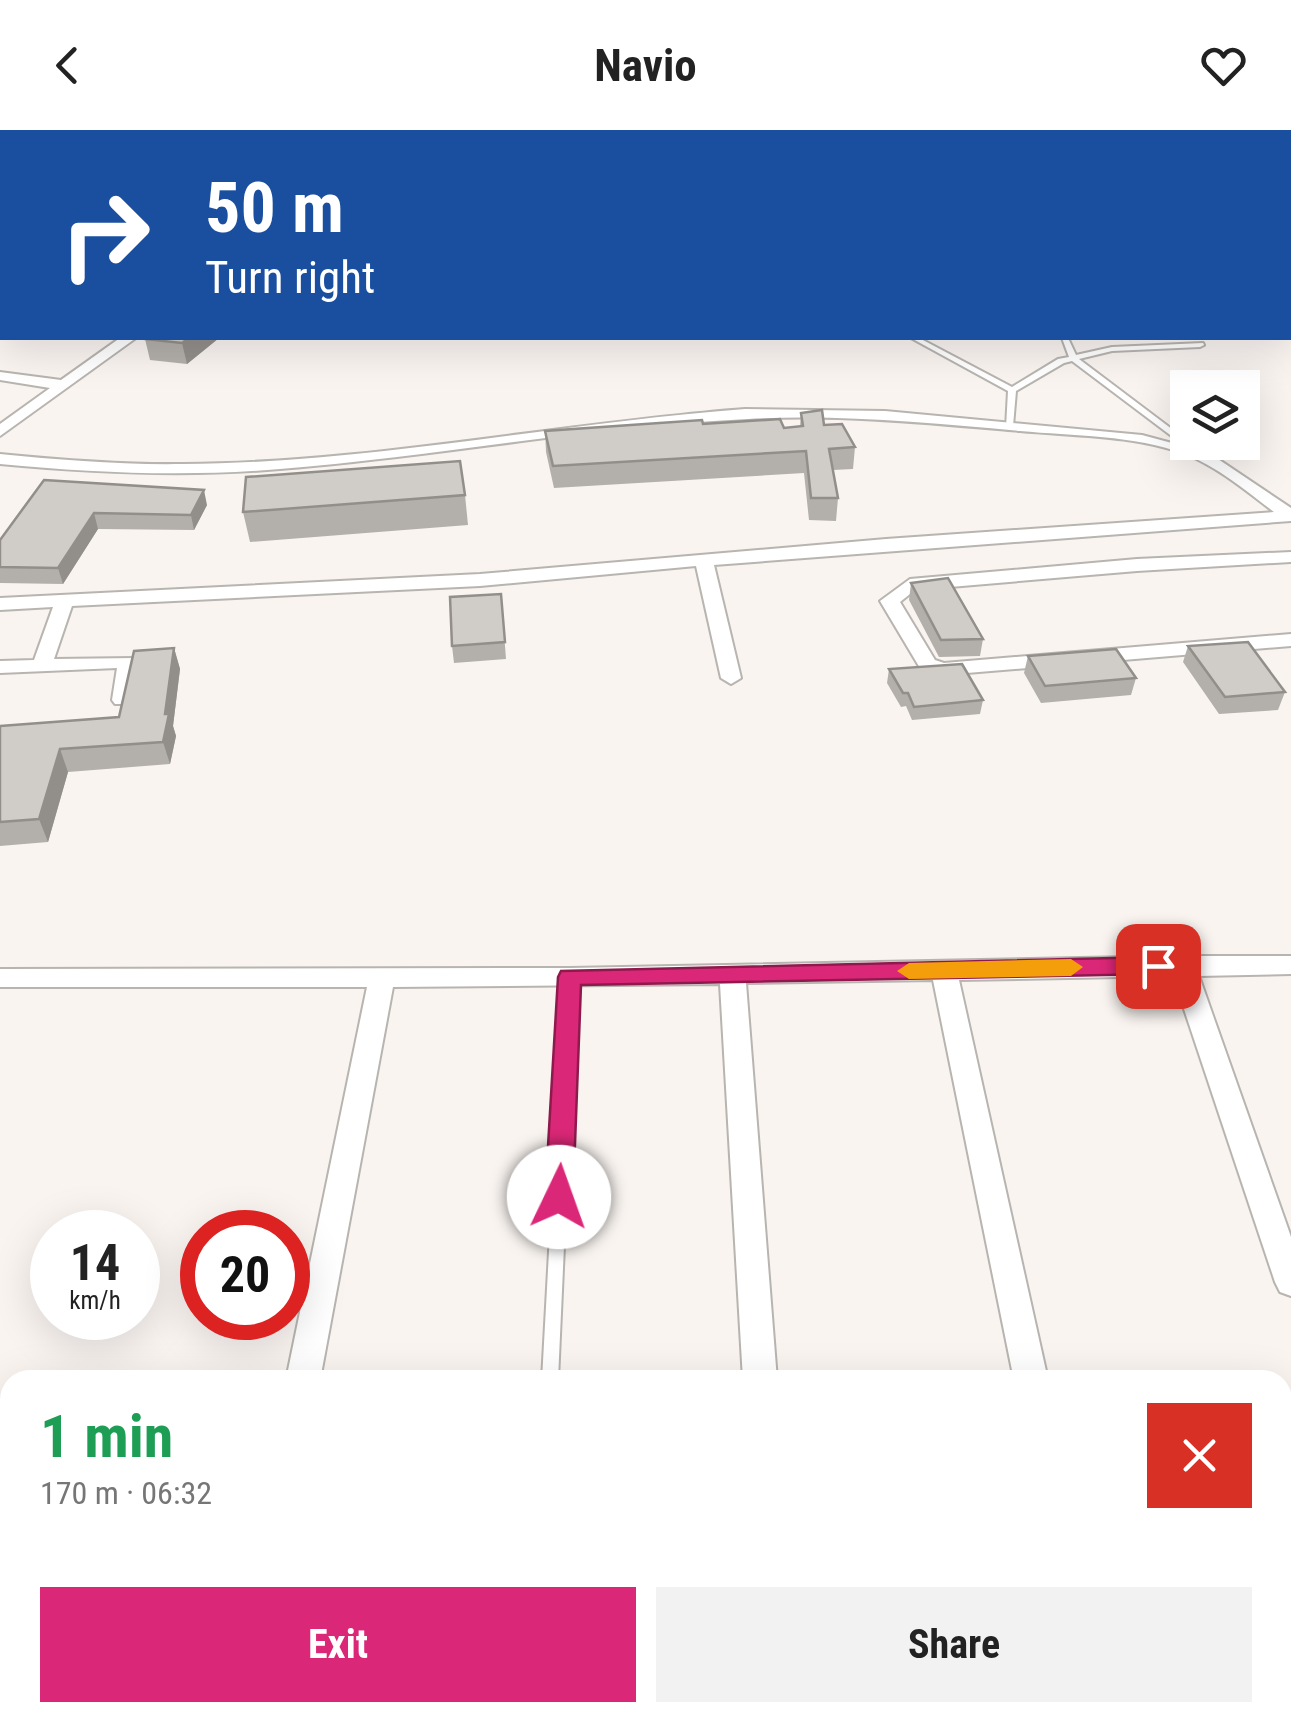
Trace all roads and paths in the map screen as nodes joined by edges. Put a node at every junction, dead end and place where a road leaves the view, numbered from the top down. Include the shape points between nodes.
1 (127, 340) edge
2 (919, 340) edge
3 (1066, 340) edge
4 (1200, 345) dead end
5 (1073, 358) junction
6 (0, 376) edge
7 (63, 385) junction
8 (1012, 390) junction
9 (1010, 426) junction
10 (0, 431) edge
11 (1170, 431) edge
12 (1170, 447) edge
13 (0, 459) edge
14 (1210, 460) edge
15 (1291, 516) edge
16 (1099, 530) junction
17 (1291, 557) edge
18 (704, 560) junction
19 (1137, 565) junction
20 (64, 602) junction
21 (0, 604) edge
22 (1291, 640) edge
23 (42, 664) junction
24 (0, 667) edge
25 (731, 678) dead end
26 (122, 700) edge
27 (1182, 965) junction
28 (1291, 965) edge
29 (944, 970) junction
30 (732, 975) junction
31 (382, 977) junction
32 (570, 977) junction
33 (0, 978) edge
34 (1291, 1282) edge
35 (305, 1370) edge
36 (550, 1370) edge
37 (759, 1370) edge
38 (1029, 1370) edge

1 - 7 street
2 - 8 lane
3 - 5 lane
4 - 5 lane
5 - 8 lane
5 - 11 lane
6 - 7 street
7 - 10 street
8 - 9 lane
9 - 12 street
9 - 13 street via 746,414 240,467 84,470
14 - 15 street
15 - 16 street
16 - 18 street
16 - 19 street
17 - 19 street
18 - 20 street via 480,580
18 - 25 street
19 - 22 street via 910,585 890,600 927,664 942,670
20 - 21 street
20 - 23 street
23 - 24 street
23 - 26 street via 128,662
27 - 28 street
27 - 29 street
27 - 34 street
29 - 30 street
29 - 38 street
30 - 32 street
30 - 37 street
31 - 32 street
31 - 33 street
31 - 35 street
32 - 36 lane

